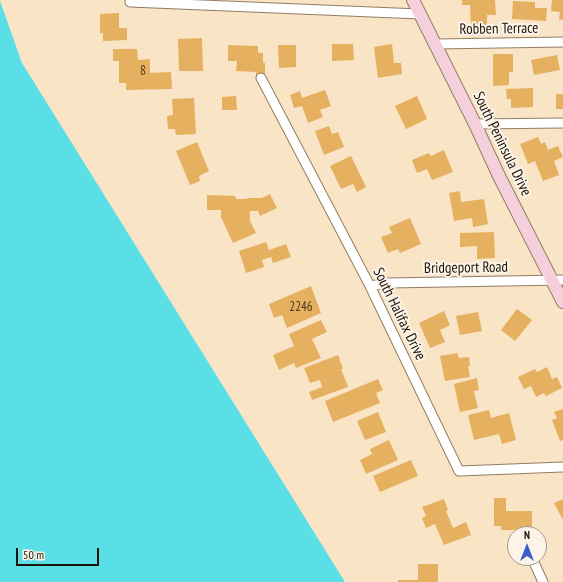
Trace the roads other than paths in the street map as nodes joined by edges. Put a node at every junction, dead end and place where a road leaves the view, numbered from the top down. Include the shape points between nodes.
1 (413, 0) edge
2 (130, 2) dead end
3 (420, 14) junction
4 (563, 42) edge
5 (436, 44) junction
6 (261, 78) dead end
7 (563, 123) edge
8 (475, 124) junction
9 (558, 281) edge
10 (370, 286) junction
11 (563, 302) edge
12 (563, 467) edge
13 (536, 566) edge
14 (544, 582) edge

1 - 3 main road, South Peninsula Drive
2 - 3 street
3 - 5 main road, South Peninsula Drive
4 - 5 street, Robben Terrace
5 - 8 main road, South Peninsula Drive
6 - 10 street, South Halifax Drive
7 - 8 street
8 - 9 main road, South Peninsula Drive via 499,176
9 - 10 street, Bridgeport Road via 388,283
9 - 11 main road, South Peninsula Drive
10 - 12 street, South Halifax Drive via 459,472
13 - 14 street

